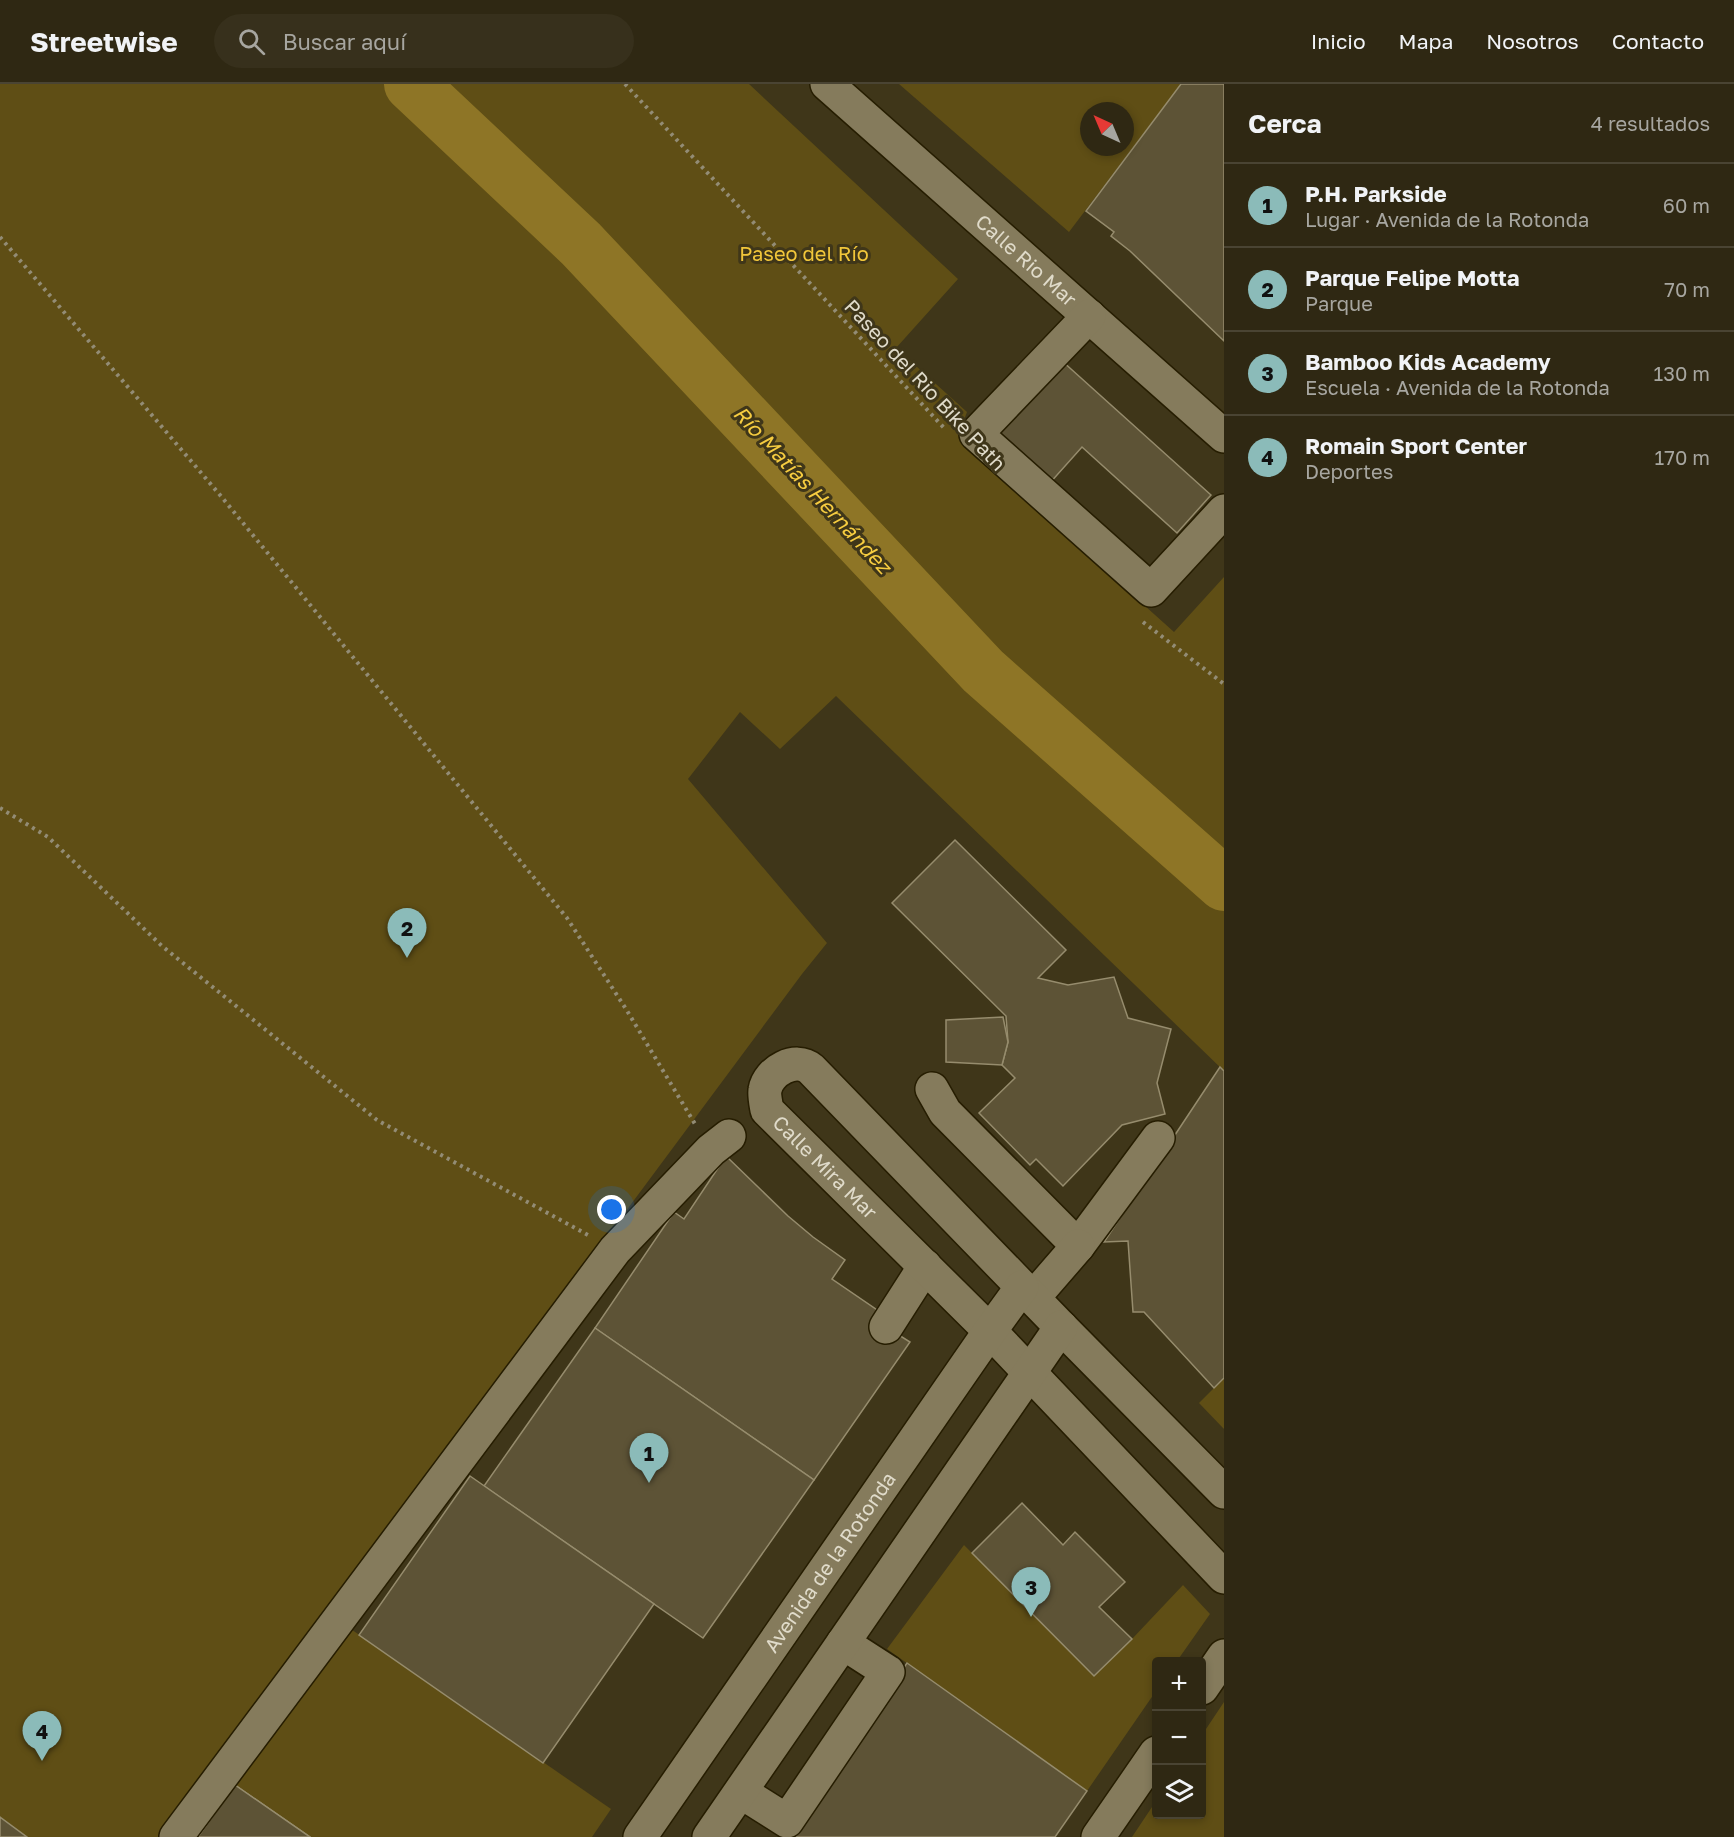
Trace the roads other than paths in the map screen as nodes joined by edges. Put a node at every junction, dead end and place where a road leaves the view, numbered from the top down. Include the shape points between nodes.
1 (827, 84) edge
2 (1089, 316) junction
3 (1224, 436) edge
4 (1224, 511) edge
5 (932, 1089) dead end
6 (1158, 1138) dead end
7 (720, 1143) road end
8 (1078, 1246) junction
9 (925, 1266) junction
10 (1028, 1292) junction
11 (886, 1327) dead end
12 (1061, 1327) junction
13 (990, 1330) junction
14 (1030, 1372) junction
15 (1224, 1492) edge
16 (1224, 1576) edge
17 (843, 1643) junction
18 (1224, 1656) edge
19 (1206, 1682) edge
20 (1152, 1759) edge
21 (741, 1792) junction
22 (176, 1837) edge
23 (640, 1837) edge
24 (709, 1837) edge
25 (1098, 1837) edge

1 - 2 street, Calle Rio Mar
2 - 3 street, Calle Rio Mar
2 - 4 street via 976,434 1151,590
5 - 8 street via 945,1112
6 - 8 street, Avenida de la Rotonda
7 - 22 street via 615,1250
8 - 10 street, Avenida de la Rotonda
9 - 10 street, Calle Mira Mar via 767,1110 765,1089 774,1073 792,1064 807,1065
9 - 11 street
9 - 13 street, Calle Mira Mar
10 - 12 street, Calle Mira Mar
10 - 13 street, Avenida de la Rotonda
12 - 14 street
12 - 15 street, Calle Mira Mar
13 - 14 street, Calle Mira Mar
13 - 23 street, Avenida de la Rotonda
14 - 16 street, Calle Mira Mar
14 - 17 street
17 - 21 street
17 - 21 street via 888,1672 787,1821
18 - 19 street
20 - 25 street
21 - 24 street

